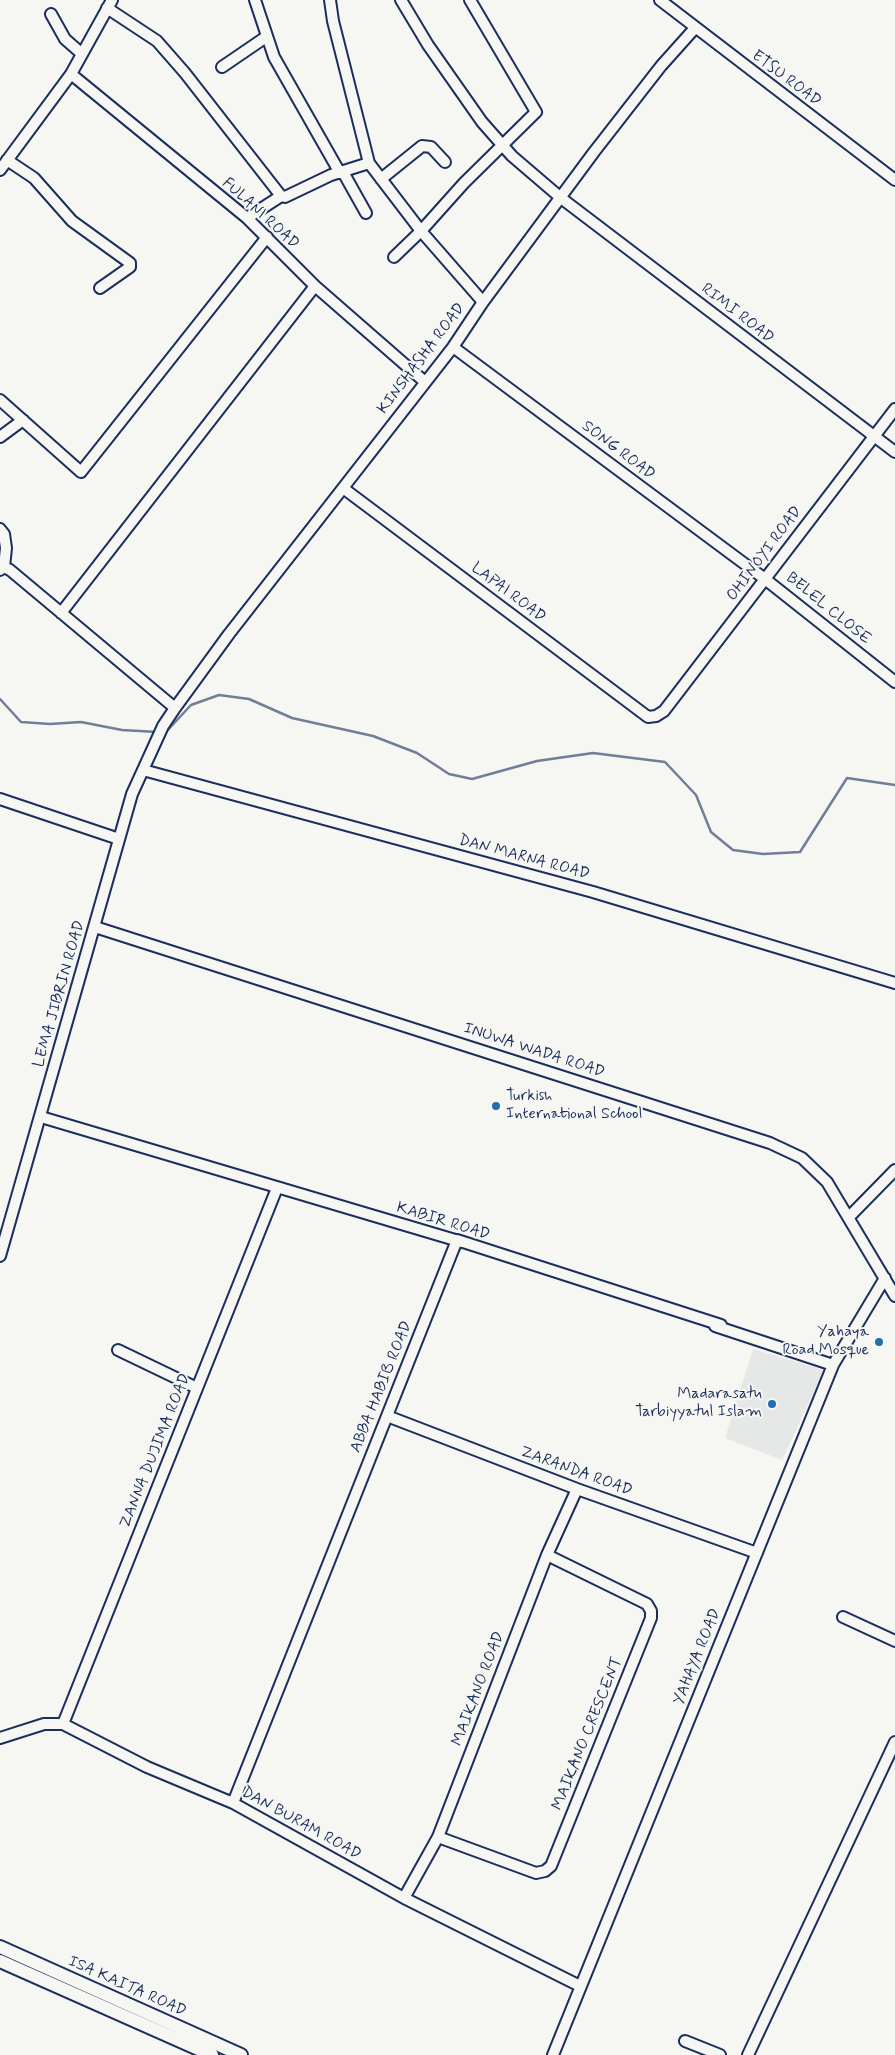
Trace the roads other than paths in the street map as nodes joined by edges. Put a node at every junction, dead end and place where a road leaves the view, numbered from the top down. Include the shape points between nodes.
1 (255, 0) edge
2 (330, 0) edge
3 (401, 0) edge
4 (470, 0) edge
5 (660, 0) edge
6 (109, 4) edge
7 (51, 14) dead end
8 (695, 28) junction
9 (266, 38) junction
10 (82, 54) junction
11 (222, 67) dead end
12 (71, 74) junction
13 (502, 145) junction
14 (7, 160) junction
15 (446, 162) dead end
16 (369, 163) junction
17 (0, 170) edge
18 (342, 173) junction
19 (381, 179) junction
20 (895, 180) edge
21 (282, 196) junction
22 (561, 198) junction
23 (366, 213) dead end
24 (247, 218) junction
25 (422, 231) junction
26 (267, 237) junction
27 (394, 257) dead end
28 (315, 286) junction
29 (100, 288) dead end
30 (483, 302) junction
31 (453, 347) junction
32 (425, 382) junction
33 (0, 400) edge
34 (895, 409) edge
35 (23, 420) junction
36 (874, 436) junction
37 (0, 437) edge
38 (895, 452) edge
39 (342, 488) junction
40 (0, 529) edge
41 (2, 569) edge
42 (765, 579) junction
43 (61, 613) junction
44 (895, 682) edge
45 (175, 708) junction
46 (656, 716) joint
47 (162, 726) joint
48 (143, 770) junction
49 (0, 799) edge
50 (119, 840) junction
51 (95, 927) junction
52 (895, 983) edge
53 (40, 1117) junction
54 (895, 1170) edge
55 (277, 1188) junction
56 (848, 1217) junction
57 (457, 1240) junction
58 (0, 1256) edge
59 (884, 1278) junction
60 (895, 1296) edge
61 (721, 1325) dead end
62 (118, 1350) dead end
63 (833, 1365) junction
64 (198, 1388) junction
65 (387, 1416) junction
66 (577, 1489) junction
67 (757, 1552) junction
68 (547, 1555) junction
69 (843, 1617) dead end
70 (895, 1641) edge
71 (63, 1724) junction
72 (0, 1738) edge
73 (895, 1742) edge
74 (233, 1803) junction
75 (438, 1837) junction
76 (404, 1898) junction
77 (0, 1947) edge
78 (0, 1962) edge
79 (55, 1980) junction
80 (580, 1986) junction
81 (685, 2041) dead end
82 (212, 2055) edge
83 (241, 2055) edge
84 (553, 2055) edge
85 (720, 2055) edge
86 (748, 2055) edge

1 - 9 street
2 - 16 street via 332,20
3 - 13 street, RIMI ROAD via 428,45
4 - 13 street via 536,112
5 - 8 street, ETSU ROAD
6 - 10 street
6 - 21 street via 157,41
7 - 10 street via 65,39
8 - 20 street, ETSU ROAD
8 - 22 street, KINSHASHA ROAD via 661,66
9 - 11 street
9 - 18 street
10 - 12 street
12 - 14 street
12 - 24 street, FULANI ROAD
13 - 22 street, RIMI ROAD
13 - 25 street
14 - 17 street
14 - 29 street via 34,178 72,220 130,263 130,267
15 - 19 street via 431,147 422,146
16 - 18 street
16 - 19 street
18 - 21 street
18 - 23 street
19 - 25 street
21 - 24 street
22 - 30 street, KINSHASHA ROAD
22 - 36 street, RIMI ROAD
24 - 26 street, FULANI ROAD
25 - 27 street
25 - 30 street
26 - 28 street, FULANI ROAD
26 - 35 street via 81,472
28 - 32 street, FULANI ROAD
28 - 43 street
30 - 31 street, KINSHASHA ROAD
31 - 32 street, KINSHASHA ROAD
31 - 42 street, SONG ROAD
32 - 39 street, KINSHASHA ROAD
33 - 35 street
34 - 36 street, OHINOYI ROAD
35 - 37 street
36 - 38 street, RIMI ROAD
36 - 42 street, OHINOYI ROAD
39 - 45 street, KINSHASHA ROAD
39 - 46 street, LAPAI ROAD via 648,717
40 - 41 street via 6,548
41 - 43 street via 10,570
42 - 44 street, BELEL CLOSE
42 - 46 street, OHINOYI ROAD via 664,710
43 - 45 street
45 - 47 street, KINSHASHA ROAD
47 - 48 street, LEMA JIBRIN ROAD
48 - 50 street, LEMA JIBRIN ROAD via 132,794
48 - 52 street, DAN MARNA ROAD via 593,892
49 - 50 street
50 - 51 street, LEMA JIBRIN ROAD
51 - 53 street, LEMA JIBRIN ROAD
51 - 56 street, INUWA WADA ROAD via 770,1143 802,1158 827,1182
53 - 55 street, KABIR ROAD
53 - 58 street, LEMA JIBRIN ROAD
54 - 56 street
55 - 57 street, KABIR ROAD
55 - 64 street, ZANNA DUJIMA ROAD
56 - 59 street, INUWA WADA ROAD
57 - 61 street
57 - 63 street, KABIR ROAD
57 - 65 street, ABBA HABIB ROAD
59 - 60 street, INUWA WADA ROAD
59 - 63 street, YAHAYA ROAD
62 - 64 street
63 - 67 street, YAHAYA ROAD
64 - 71 street, ZANNA DUJIMA ROAD
65 - 66 street, ZARANDA ROAD
65 - 74 street, ABBA HABIB ROAD
66 - 67 street, ZARANDA ROAD
66 - 68 street, MAIKANO ROAD
67 - 80 street, YAHAYA ROAD
68 - 75 street, MAIKANO ROAD
68 - 75 street, MAIKANO CRESCENT via 647,1604 652,1611 651,1618 551,1866 536,1873
69 - 70 street
71 - 72 street via 44,1724
71 - 74 street, DAN BURAM ROAD via 147,1767
73 - 86 street
74 - 76 street, DAN BURAM ROAD
75 - 76 street, MAIKANO ROAD
76 - 80 street, DAN BURAM ROAD
77 - 79 main road, ISA KAITA ROAD
78 - 79 main road, ISA KAITA ROAD
79 - 82 main road, ISA KAITA ROAD
79 - 83 main road, ISA KAITA ROAD
80 - 84 street, YAHAYA ROAD
81 - 85 street

